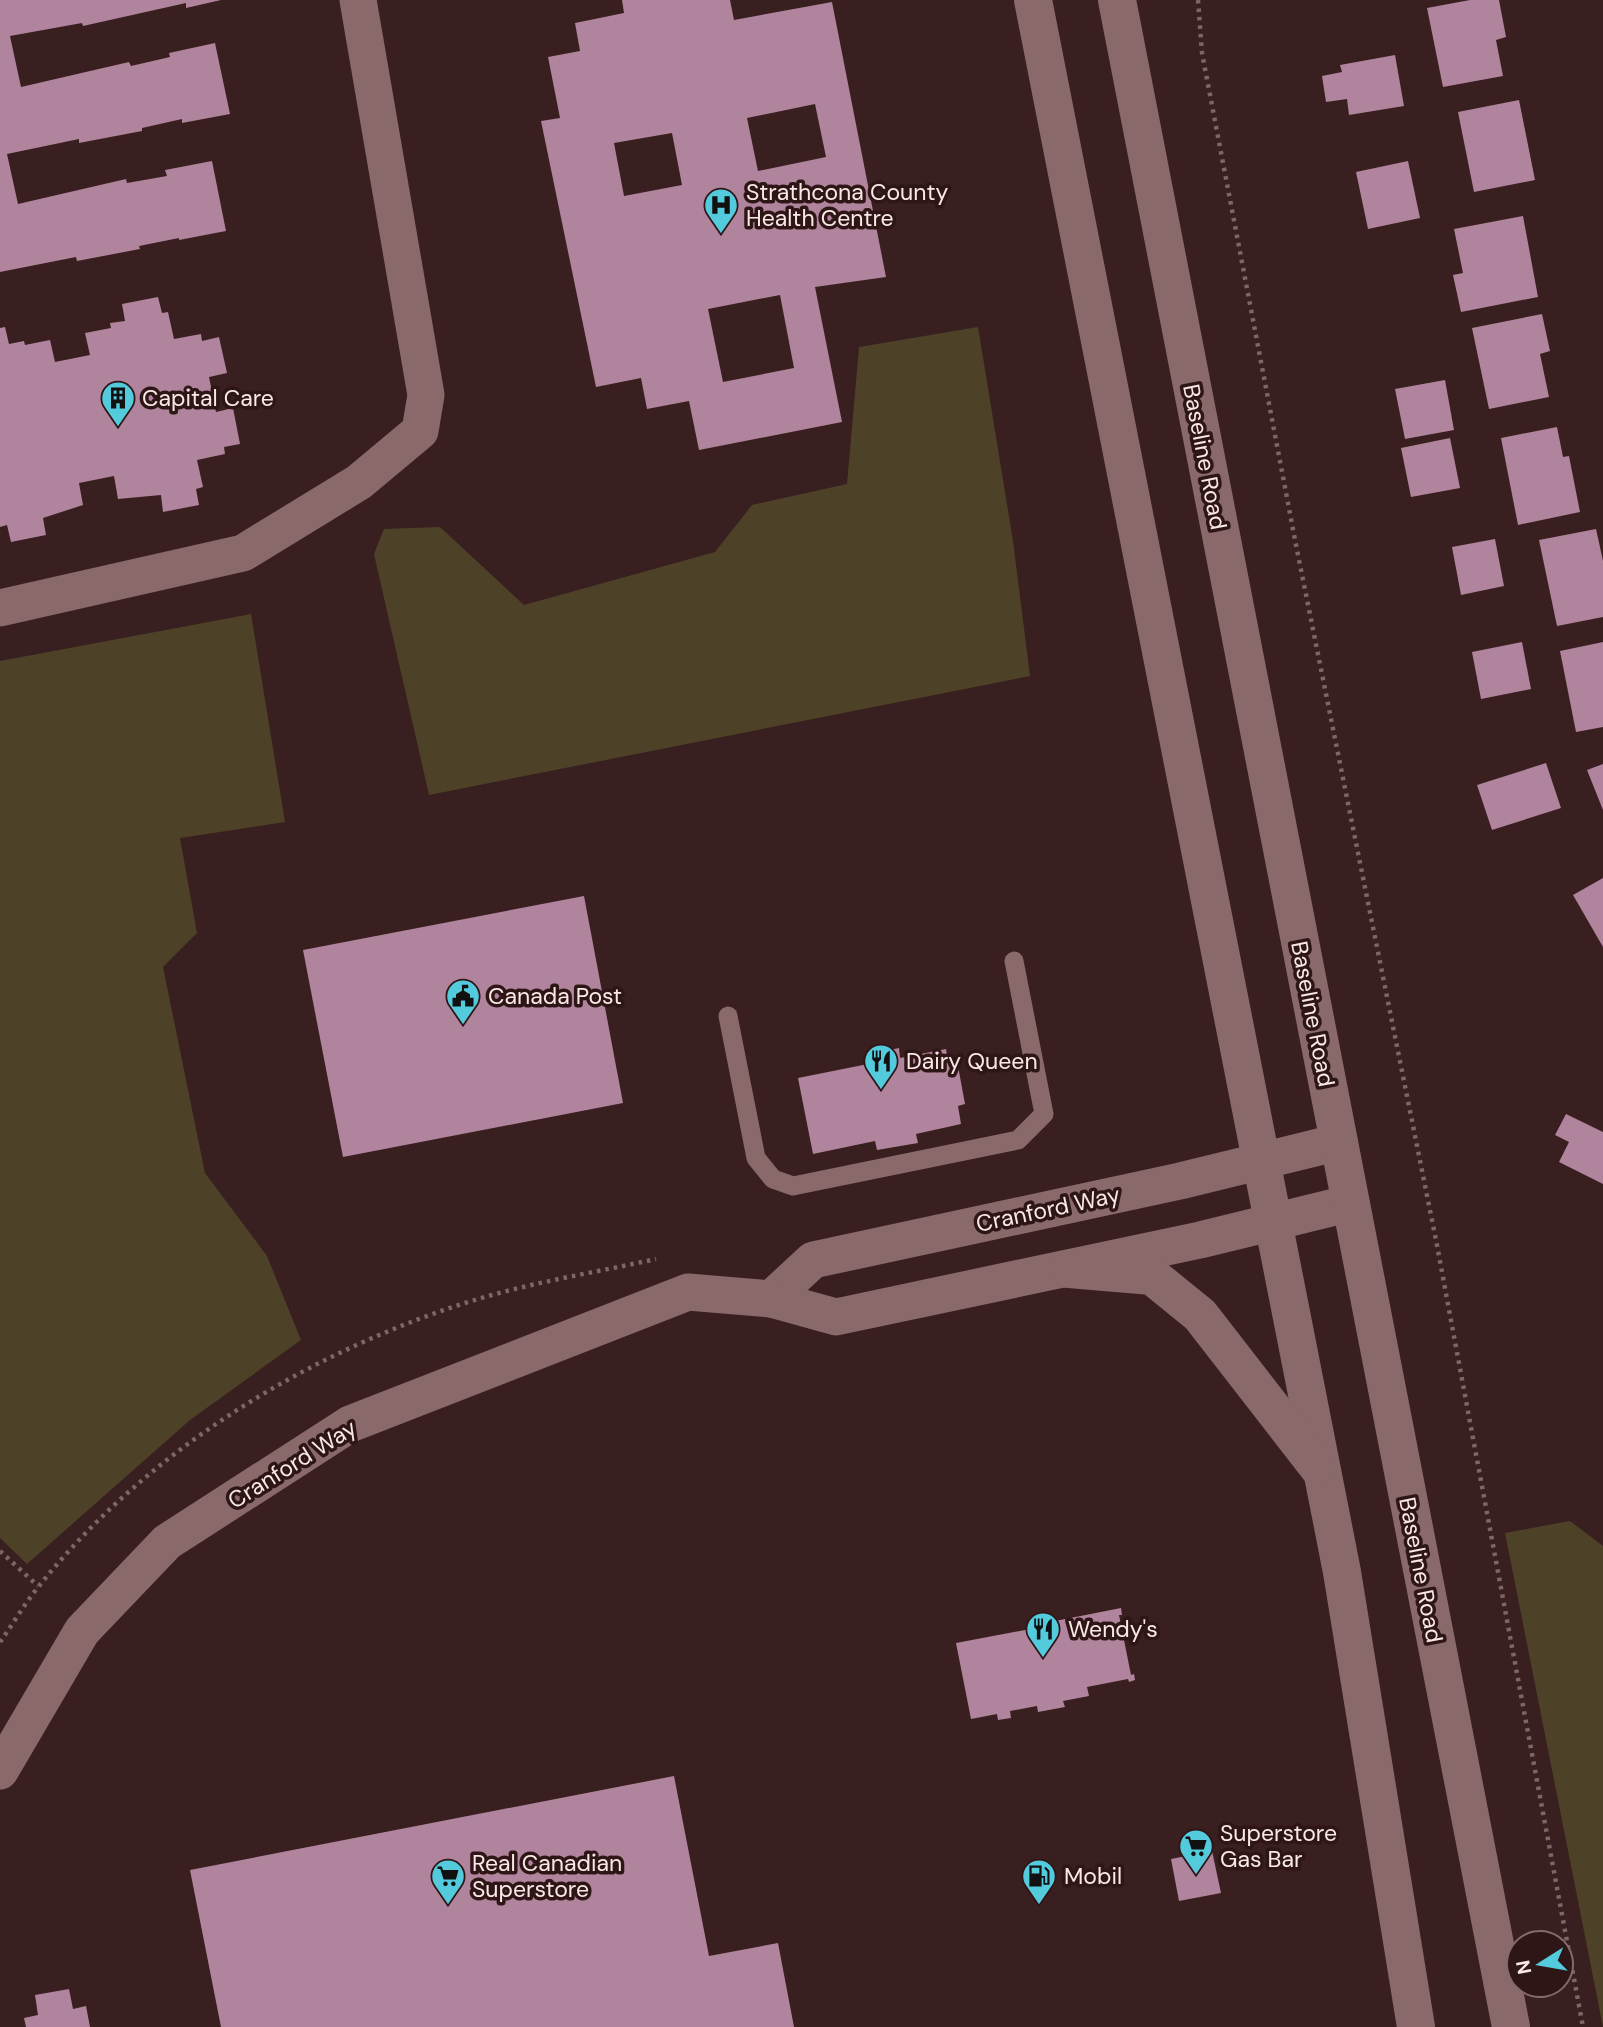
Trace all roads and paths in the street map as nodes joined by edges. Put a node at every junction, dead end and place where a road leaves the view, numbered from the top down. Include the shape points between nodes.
1 (358, 0) edge
2 (1032, 0) edge
3 (1117, 0) edge
4 (1198, 0) edge
5 (0, 608) edge
6 (1014, 961) dead end
7 (729, 1016) dead end
8 (1339, 1142) junction
9 (1259, 1161) junction
10 (1351, 1203) junction
11 (1272, 1221) junction
12 (657, 1258) dead end
13 (1069, 1269) junction
14 (771, 1299) junction
15 (1321, 1472) junction
16 (0, 1551) edge
17 (39, 1586) junction
18 (0, 1642) edge
19 (0, 1770) edge
20 (1416, 2027) edge
21 (1511, 2027) edge
22 (1583, 2027) edge

1 - 5 street via 426,395 420,432 359,482 243,552
2 - 9 main road
3 - 8 main road, Baseline Road
4 - 22 path via 1202,53 1436,1240
6 - 7 lane via 1044,1114 1018,1140 793,1186 773,1180 756,1158
8 - 9 street, Cranford Way
8 - 10 main road, Baseline Road
9 - 11 main road
9 - 14 street, Cranford Way via 813,1260
10 - 11 street, Cranford Way
10 - 21 main road, Baseline Road
11 - 13 street, Cranford Way
11 - 15 main road
12 - 17 path via 466,1303 330,1356 190,1440 91,1528
13 - 14 street, Cranford Way via 836,1317
13 - 15 main road via 1152,1276 1200,1315
14 - 19 street, Cranford Way via 688,1292 350,1424 167,1542 82,1631
15 - 20 main road via 1342,1572
16 - 17 path
17 - 18 path

